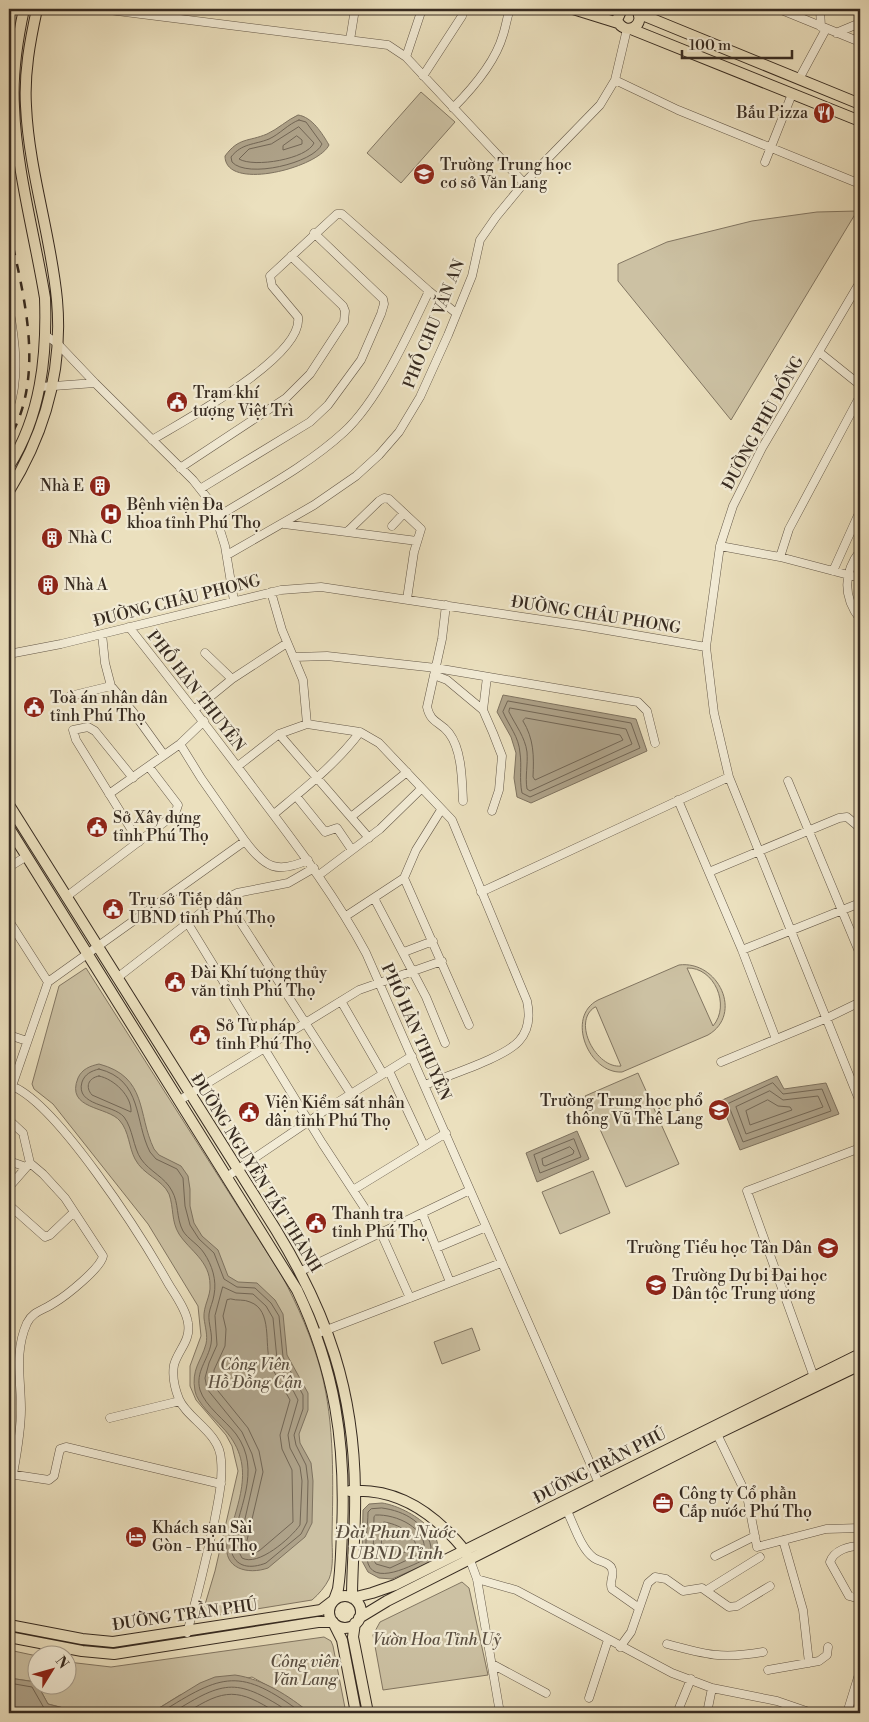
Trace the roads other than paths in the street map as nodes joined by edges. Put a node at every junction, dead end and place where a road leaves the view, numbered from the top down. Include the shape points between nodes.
1 (24, 9) edge
2 (36, 9) edge
3 (100, 9) edge
4 (355, 9) edge
5 (422, 9) edge
6 (510, 9) edge
7 (573, 9) edge
8 (622, 9) edge
9 (779, 9) edge
10 (820, 9) edge
11 (638, 11) edge
12 (462, 16) dead end
13 (860, 23) edge
14 (626, 27) junction
15 (823, 28) junction
16 (836, 33) junction
17 (350, 40) junction
18 (860, 42) edge
19 (406, 57) junction
20 (423, 76) junction
21 (799, 79) junction
22 (616, 80) junction
23 (792, 94) junction
24 (860, 104) edge
25 (453, 108) junction
26 (860, 121) edge
27 (771, 146) junction
28 (765, 162) dead end
29 (524, 183) junction
30 (860, 184) edge
31 (314, 233) junction
32 (291, 256) junction
33 (860, 282) edge
34 (429, 291) junction
35 (9, 307) edge
36 (456, 313) junction
37 (45, 335) junction
38 (57, 342) junction
39 (819, 352) junction
40 (95, 383) junction
41 (53, 384) junction
42 (860, 385) edge
43 (40, 387) junction
44 (860, 396) edge
45 (10, 403) edge
46 (152, 440) junction
47 (9, 466) edge
48 (180, 468) junction
49 (200, 488) junction
50 (9, 491) edge
51 (860, 511) edge
52 (404, 513) junction
53 (217, 517) junction
54 (284, 524) junction
55 (392, 526) dead end
56 (347, 532) junction
57 (417, 542) junction
58 (720, 546) junction
59 (860, 550) edge
60 (227, 556) junction
61 (780, 557) junction
62 (833, 571) junction
63 (848, 575) junction
64 (860, 578) edge
65 (271, 592) junction
66 (407, 599) junction
67 (234, 602) junction
68 (446, 605) junction
69 (860, 619) edge
70 (129, 627) junction
71 (102, 634) junction
72 (287, 643) junction
73 (706, 647) junction
74 (10, 651) edge
75 (206, 653) dead end
76 (295, 657) junction
77 (435, 672) junction
78 (487, 677) junction
79 (232, 679) junction
80 (111, 686) junction
81 (70, 696) dead end
82 (194, 710) junction
83 (483, 710) junction
84 (204, 721) junction
85 (307, 724) junction
86 (360, 732) junction
87 (279, 734) junction
88 (655, 743) dead end
89 (180, 744) junction
90 (164, 755) junction
91 (238, 766) junction
92 (149, 767) junction
93 (406, 772) junction
94 (729, 777) junction
95 (133, 778) junction
96 (317, 778) junction
97 (788, 781) dead end
98 (421, 789) junction
99 (109, 794) junction
100 (296, 796) junction
101 (678, 800) junction
102 (463, 801) dead end
103 (9, 805) edge
104 (441, 810) junction
105 (492, 811) dead end
106 (274, 814) junction
107 (351, 817) junction
108 (9, 828) edge
109 (860, 828) edge
110 (809, 831) junction
111 (369, 838) junction
112 (245, 841) junction
113 (139, 842) junction
114 (352, 850) junction
115 (759, 852) junction
116 (26, 856) junction
117 (308, 860) junction
118 (9, 867) edge
119 (316, 872) junction
120 (709, 872) junction
121 (404, 878) junction
122 (481, 892) junction
123 (66, 897) junction
124 (225, 898) junction
125 (374, 898) junction
126 (860, 903) edge
127 (842, 909) junction
128 (346, 916) junction
129 (9, 920) edge
130 (188, 922) junction
131 (791, 930) junction
132 (433, 940) junction
133 (97, 946) junction
134 (742, 950) junction
135 (404, 952) junction
136 (88, 953) junction
137 (860, 954) edge
138 (442, 961) junction
139 (413, 971) junction
140 (117, 978) junction
141 (48, 982) junction
142 (379, 982) junction
143 (341, 1002) junction
144 (860, 1002) edge
145 (827, 1018) junction
146 (306, 1024) junction
147 (469, 1025) dead end
148 (9, 1035) edge
149 (776, 1039) junction
150 (28, 1040) junction
151 (445, 1044) dead end
152 (265, 1049) junction
153 (412, 1056) junction
154 (721, 1062) dead end
155 (386, 1073) junction
156 (10, 1085) edge
157 (425, 1085) junction
158 (190, 1094) junction
159 (351, 1094) junction
160 (180, 1100) junction
161 (860, 1102) edge
162 (9, 1120) edge
163 (309, 1121) junction
164 (446, 1133) junction
165 (424, 1146) junction
166 (860, 1148) edge
167 (9, 1161) edge
168 (28, 1165) junction
169 (237, 1169) junction
170 (228, 1176) junction
171 (9, 1187) edge
172 (353, 1190) junction
173 (470, 1190) junction
174 (9, 1205) edge
175 (73, 1213) junction
176 (422, 1213) junction
177 (486, 1227) junction
178 (381, 1233) junction
179 (436, 1248) junction
180 (501, 1263) junction
181 (301, 1271) junction
182 (450, 1282) junction
183 (410, 1298) junction
184 (327, 1329) junction
185 (316, 1334) junction
186 (860, 1354) edge
187 (860, 1365) edge
188 (815, 1380) junction
189 (180, 1401) junction
190 (110, 1418) dead end
191 (715, 1430) junction
192 (11, 1474) edge
193 (221, 1484) junction
194 (600, 1488) junction
195 (355, 1490) junction
196 (343, 1491) junction
197 (567, 1511) junction
198 (860, 1528) edge
199 (755, 1536) junction
200 (783, 1540) junction
201 (860, 1546) edge
202 (468, 1556) junction
203 (715, 1556) dead end
204 (760, 1557) dead end
205 (477, 1579) junction
206 (770, 1586) dead end
207 (707, 1590) junction
208 (352, 1598) junction
209 (860, 1599) edge
210 (334, 1600) junction
211 (639, 1608) junction
212 (357, 1621) junction
213 (333, 1622) junction
214 (9, 1625) edge
215 (188, 1631) junction
216 (9, 1637) edge
217 (608, 1640) junction
218 (102, 1641) junction
219 (184, 1643) junction
220 (667, 1644) dead end
221 (620, 1647) junction
222 (828, 1647) dead end
223 (764, 1652) dead end
224 (101, 1653) junction
225 (809, 1662) junction
226 (492, 1664) junction
227 (768, 1670) dead end
228 (860, 1671) edge
229 (691, 1679) junction
230 (712, 1688) junction
231 (546, 1693) dead end
232 (589, 1698) dead end
233 (356, 1713) edge
234 (368, 1713) edge
235 (500, 1713) edge
236 (677, 1713) edge
237 (707, 1713) edge
238 (812, 1713) edge
239 (847, 1713) edge

1 - 37 main road via 15,60 14,107 17,143 45,298
2 - 38 main road via 27,62 26,105 29,141 57,299
3 - 17 street
4 - 17 street
5 - 19 street
6 - 25 street via 494,56 470,92
7 - 14 main road
8 - 14 main road via 618,15
9 - 15 street
10 - 15 street
11 - 14 main road via 640,22
11 - 21 main road
12 - 20 street
13 - 16 street
14 - 22 street, PHỐ CHU VĂN AN
14 - 23 main road
15 - 16 street
15 - 21 street
16 - 18 street
17 - 19 street via 388,45
19 - 20 street
20 - 25 street
21 - 24 main road
22 - 27 street via 678,110
22 - 29 street, PHỐ CHU VĂN AN via 600,106
23 - 26 main road
23 - 27 street
25 - 29 street
27 - 28 street
27 - 30 street
29 - 36 street, PHỐ CHU VĂN AN via 480,240 472,276
31 - 32 street
31 - 34 street via 331,216 342,214
31 - 49 street via 383,299 381,314 361,360 328,405 310,422
32 - 46 street via 270,276 270,281 298,317 295,332 256,376
32 - 48 street via 343,306 344,322 310,374 286,398
33 - 39 street, ĐƯỜNG PHÙ ĐỔNG
34 - 36 street
34 - 53 street via 404,343 368,403 345,431
35 - 45 street via 16,353
36 - 54 street, PHỐ CHU VĂN AN via 420,397 399,432 356,476
37 - 38 street
37 - 43 main road
38 - 40 street
38 - 41 main road
39 - 42 street
39 - 58 street, ĐƯỜNG PHÙ ĐỔNG via 744,482
40 - 41 street
40 - 46 street
41 - 43 street
41 - 50 main road via 35,446
43 - 47 main road via 23,441
44 - 61 street via 789,529
46 - 48 street
48 - 49 street
49 - 53 street
51 - 62 street
52 - 55 street
52 - 56 street via 384,498
52 - 57 street via 421,528
53 - 60 street
54 - 56 street
54 - 60 street, PHỐ CHU VĂN AN
56 - 57 street
57 - 66 street
58 - 61 street
58 - 73 street, ĐƯỜNG PHÙ ĐỔNG
59 - 63 street
60 - 67 street
61 - 62 street
62 - 63 street
63 - 64 street
63 - 69 street via 846,590
65 - 66 street, ĐƯỜNG CHÂU PHONG via 321,587
65 - 67 street, ĐƯỜNG CHÂU PHONG
65 - 72 street
66 - 68 street, ĐƯỜNG CHÂU PHONG
67 - 70 street, ĐƯỜNG CHÂU PHONG
68 - 73 street, ĐƯỜNG CHÂU PHONG
68 - 77 street
70 - 71 street, ĐƯỜNG CHÂU PHONG
70 - 82 street, PHỐ HÀN THUYÊN
71 - 74 street, ĐƯỜNG CHÂU PHONG
71 - 80 street
72 - 76 street
72 - 79 street
73 - 94 street via 714,713
75 - 79 street
76 - 77 street via 327,656
76 - 85 street via 303,680
77 - 78 street
77 - 83 street
77 - 102 street via 427,707 430,717 452,738 460,764
78 - 83 street
78 - 88 street via 638,702 647,711
79 - 82 street
80 - 81 street
80 - 90 street
82 - 84 street, PHỐ HÀN THUYÊN
83 - 105 street via 502,756 499,790
84 - 89 street
84 - 91 street, PHỐ HÀN THUYÊN
85 - 86 street
85 - 87 street
86 - 93 street via 379,743
86 - 96 street
87 - 91 street
87 - 96 street
89 - 90 street
89 - 112 street
90 - 92 street
91 - 106 street, PHỐ HÀN THUYÊN
92 - 95 street
92 - 113 street via 178,809 176,814
93 - 98 street
93 - 107 street
94 - 101 street
94 - 115 street
95 - 99 street
95 - 99 street via 95,731 88,727 73,730
96 - 100 street
96 - 107 street
97 - 110 street
98 - 104 street
98 - 111 street
99 - 113 street
100 - 106 street
100 - 114 street via 325,832 337,828
101 - 120 street
101 - 122 street
103 - 123 main road, ĐƯỜNG NGUYỄN TẤT THÀNH
104 - 121 street via 416,850
104 - 122 street via 457,829
106 - 117 street, PHỐ HÀN THUYÊN
107 - 111 street
108 - 116 main road, ĐƯỜNG NGUYỄN TẤT THÀNH
109 - 110 street via 847,817
110 - 115 street
110 - 127 street
111 - 114 street
112 - 117 street via 270,866 281,869
112 - 133 street
113 - 123 street
114 - 119 street
115 - 120 street
115 - 131 street
116 - 118 street
116 - 136 main road, ĐƯỜNG NGUYỄN TẤT THÀNH
117 - 119 street, PHỐ HÀN THUYÊN
119 - 124 street via 288,883
119 - 128 street, PHỐ HÀN THUYÊN
120 - 134 street
121 - 125 street
121 - 132 street
122 - 157 street via 527,1001 527,1027 519,1040 506,1051
123 - 133 main road, ĐƯỜNG NGUYỄN TẤT THÀNH
124 - 130 street
124 - 146 street
125 - 128 street
125 - 135 street
126 - 127 street
127 - 131 street
127 - 137 street
128 - 142 street, PHỐ HÀN THUYÊN
129 - 141 street
130 - 140 street
130 - 152 street
131 - 134 street
131 - 145 street
132 - 135 street
132 - 138 street
133 - 136 street
133 - 140 main road, ĐƯỜNG NGUYỄN TẤT THÀNH
134 - 149 street
135 - 139 street
136 - 141 street
136 - 160 main road, ĐƯỜNG NGUYỄN TẤT THÀNH
138 - 139 street
138 - 147 street
139 - 142 street
139 - 151 street
140 - 158 main road, ĐƯỜNG NGUYỄN TẤT THÀNH
141 - 150 street
142 - 143 street
142 - 153 street, PHỐ HÀN THUYÊN
143 - 146 street
143 - 155 street
144 - 145 street
145 - 149 street
145 - 161 street
146 - 152 street
146 - 159 street
148 - 150 street
149 - 154 street
150 - 156 street
152 - 158 street
152 - 163 street
153 - 155 street
153 - 157 street, PHỐ HÀN THUYÊN
155 - 159 street
155 - 165 street
156 - 189 street via 44,1110 90,1164 145,1242 180,1303 189,1330 186,1345 174,1364
157 - 164 street, PHỐ HÀN THUYÊN
158 - 160 street
158 - 169 main road, ĐƯỜNG NGUYỄN TẤT THÀNH
159 - 163 street
160 - 170 main road, ĐƯỜNG NGUYỄN TẤT THÀNH
162 - 168 street via 23,1133
163 - 169 street
163 - 172 street
164 - 165 street
164 - 173 street, PHỐ HÀN THUYÊN
165 - 172 street
166 - 188 street via 747,1191
167 - 168 street
168 - 171 street
168 - 175 street via 57,1188
169 - 170 street
169 - 181 main road, ĐƯỜNG NGUYỄN TẤT THÀNH
170 - 185 main road, ĐƯỜNG NGUYỄN TẤT THÀNH via 288,1272
172 - 178 street
173 - 176 street
173 - 177 street, PHỐ HÀN THUYÊN
174 - 175 street via 45,1237
175 - 192 street via 96,1243 103,1260 59,1300 36,1312 28,1323 18,1361 21,1420
176 - 178 street
176 - 179 street
177 - 179 street
177 - 180 street, PHỐ HÀN THUYÊN
178 - 181 street
178 - 183 street
179 - 182 street
180 - 182 street
180 - 194 street, PHỐ HÀN THUYÊN
181 - 184 main road, ĐƯỜNG NGUYỄN TẤT THÀNH
182 - 183 street
183 - 184 street
184 - 185 street
184 - 195 main road, ĐƯỜNG NGUYỄN TẤT THÀNH via 345,1392
185 - 196 main road, ĐƯỜNG NGUYỄN TẤT THÀNH via 336,1408
186 - 188 main road, ĐƯỜNG TRẦN PHÚ
187 - 188 main road, ĐƯỜNG TRẦN PHÚ
188 - 191 main road, ĐƯỜNG TRẦN PHÚ
189 - 190 street
189 - 193 street via 217,1445 221,1456
191 - 194 main road, ĐƯỜNG TRẦN PHÚ
191 - 199 street via 747,1496
192 - 193 street via 49,1480 54,1476 60,1449 66,1447
193 - 215 street
194 - 197 main road, ĐƯỜNG TRẦN PHÚ
194 - 202 main road, ĐƯỜNG TRẦN PHÚ
195 - 196 main road
195 - 202 main road via 386,1493 408,1502 436,1521
195 - 208 main road, ĐƯỜNG NGUYỄN TẤT THÀNH
196 - 210 main road, ĐƯỜNG NGUYỄN TẤT THÀNH via 340,1576
197 - 202 main road, ĐƯỜNG TRẦN PHÚ
197 - 211 street via 586,1550 611,1567 613,1572 609,1584 612,1589
198 - 200 street via 826,1530
199 - 200 street via 757,1547
199 - 203 street
200 - 225 street via 803,1610
201 - 209 street via 847,1547 830,1562 849,1596
202 - 205 street
202 - 208 main road, ĐƯỜNG TRẦN PHÚ via 387,1588
202 - 212 main road, ĐƯỜNG TRẦN PHÚ
204 - 207 street
205 - 217 street via 516,1590
205 - 226 street
206 - 207 street via 733,1608 719,1602
207 - 211 street via 683,1591 666,1579 655,1577 648,1583
208 - 210 main road via 342,1596
208 - 212 main road via 360,1607
210 - 213 main road via 329,1611
210 - 215 main road, ĐƯỜNG TRẦN PHÚ via 318,1610
211 - 221 street via 631,1632
212 - 213 main road via 344,1627
212 - 234 main road via 353,1637
213 - 219 main road, ĐƯỜNG TRẦN PHÚ
213 - 233 main road via 342,1640
214 - 218 main road, ĐƯỜNG TRẦN PHÚ
215 - 218 main road, ĐƯỜNG TRẦN PHÚ
215 - 219 street
216 - 224 main road, ĐƯỜNG TRẦN PHÚ
217 - 221 street
217 - 232 street
218 - 224 main road
219 - 224 main road, ĐƯỜNG TRẦN PHÚ via 114,1654
220 - 223 street via 718,1657
221 - 229 street
222 - 225 street via 823,1659
225 - 227 street
226 - 231 street
226 - 235 street
228 - 239 street
229 - 230 street
229 - 236 street
230 - 237 street
230 - 238 street via 777,1701

